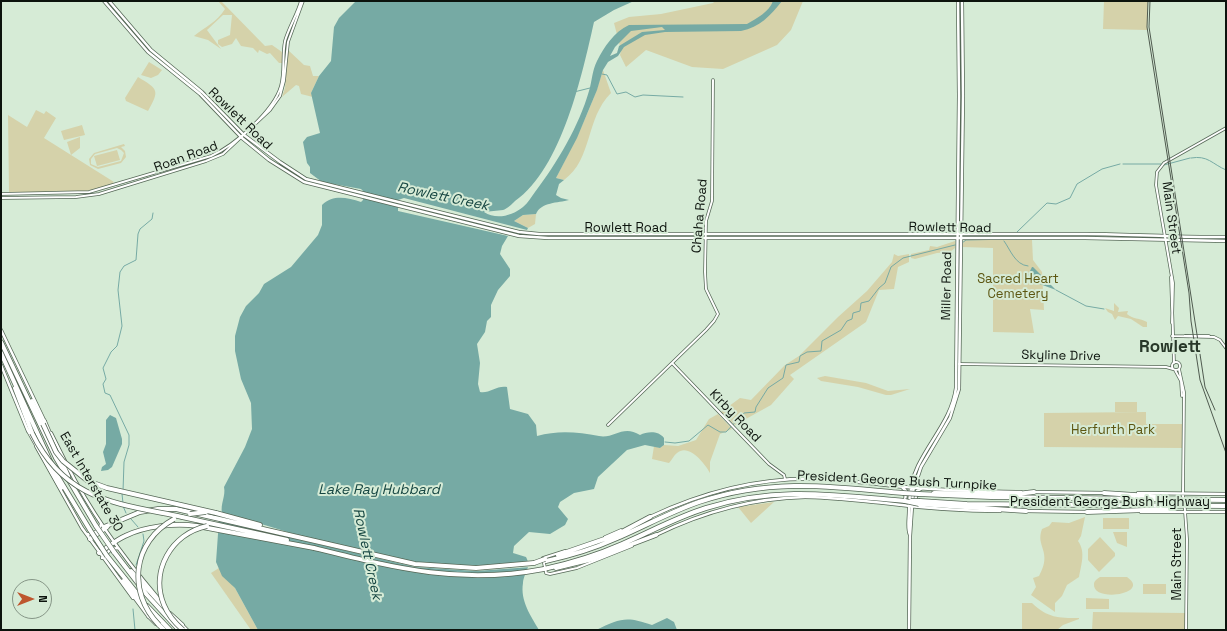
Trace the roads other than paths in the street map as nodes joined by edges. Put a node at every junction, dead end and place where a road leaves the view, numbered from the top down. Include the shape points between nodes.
1 (104, 1) edge
2 (109, 1) edge
3 (302, 1) edge
4 (958, 1) edge
5 (962, 1) edge
6 (960, 10) junction
7 (130, 25) junction
8 (127, 28) junction
9 (141, 40) junction
10 (139, 43) junction
11 (713, 80) dead end
12 (201, 93) junction
13 (1226, 128) edge
14 (242, 135) junction
15 (308, 180) junction
16 (307, 183) junction
17 (1, 194) edge
18 (364, 196) junction
19 (1, 198) edge
20 (397, 204) junction
21 (740, 233) junction
22 (705, 234) junction
23 (911, 236) junction
24 (705, 237) junction
25 (728, 237) junction
26 (959, 237) junction
27 (1226, 237) edge
28 (1165, 239) junction
29 (1226, 241) edge
30 (1, 330) edge
31 (1172, 336) junction
32 (1, 342) edge
33 (1226, 348) edge
34 (1, 353) edge
35 (672, 363) junction
36 (958, 364) junction
37 (1174, 364) junction
38 (1, 365) edge
39 (8, 367) junction
40 (13, 367) junction
41 (1166, 367) junction
42 (1174, 369) junction
43 (1179, 369) junction
44 (1183, 401) junction
45 (44, 423) junction
46 (608, 425) dead end
47 (30, 432) junction
48 (785, 479) junction
49 (902, 487) junction
50 (912, 488) junction
51 (924, 489) junction
52 (1034, 492) junction
53 (1104, 493) joint
54 (920, 494) junction
55 (1226, 494) edge
56 (1183, 497) junction
57 (1226, 500) edge
58 (920, 504) junction
59 (900, 505) junction
60 (910, 506) junction
61 (1226, 506) edge
62 (1202, 507) junction
63 (1026, 511) joint
64 (1185, 511) junction
65 (1087, 512) junction
66 (1226, 512) edge
67 (216, 513) junction
68 (650, 517) junction
69 (226, 525) junction
70 (96, 526) junction
71 (103, 526) junction
72 (90, 530) junction
73 (272, 530) junction
74 (86, 534) junction
75 (656, 535) junction
76 (90, 540) junction
77 (114, 543) junction
78 (118, 548) junction
79 (314, 548) junction
80 (114, 552) junction
81 (99, 553) junction
82 (107, 556) junction
83 (102, 558) junction
84 (545, 560) junction
85 (546, 569) junction
86 (149, 616) junction
87 (182, 625) junction
88 (163, 630) edge
89 (170, 630) edge
90 (179, 630) edge
91 (183, 630) edge
92 (187, 630) edge
93 (909, 630) edge
94 (1186, 630) edge

1 - 8 main road, Rowlett Road
2 - 7 main road, Rowlett Road
3 - 14 street, Roan Road via 285,41 282,90 274,105
4 - 6 main road, Miller Road
5 - 6 main road, Miller Road
6 - 26 main road, Miller Road
7 - 8 main road
7 - 9 main road, Rowlett Road
8 - 10 main road, Rowlett Road
9 - 10 main road
9 - 12 main road, Rowlett Road
10 - 12 main road, Rowlett Road via 155,59
11 - 22 street, Chaha Road via 712,201 706,217
12 - 14 main road, Rowlett Road
13 - 28 street, Main Street via 1164,163 1156,174
14 - 15 main road, Rowlett Road
14 - 16 main road, Rowlett Road via 269,160
14 - 17 street, Roan Road via 211,156 100,190 72,194
14 - 19 street, Roan Road via 227,152 215,158 105,193 76,198
15 - 16 main road
15 - 18 main road, Rowlett Road
16 - 18 main road, Rowlett Road
18 - 20 main road, Rowlett Road
20 - 22 main road, Rowlett Road via 534,234
20 - 24 main road, Rowlett Road via 527,237
21 - 22 main road, Rowlett Road
21 - 23 main road, Rowlett Road
21 - 25 main road
22 - 24 street, Chaha Road
23 - 25 main road, Rowlett Road
23 - 26 main road, Rowlett Road
23 - 26 main road, Rowlett Road
24 - 25 main road, Rowlett Road
24 - 35 street, Chaha Road via 706,287 718,314
26 - 28 main road, Rowlett Road via 1136,235
26 - 36 main road, Miller Road
27 - 28 main road, Rowlett Road
28 - 29 main road, Rowlett Road
28 - 31 street, Main Street via 1171,277
30 - 45 main road, East Interstate 30
31 - 33 street via 1209,336 1219,339
31 - 37 street, Main Street
32 - 40 highway
34 - 39 highway
35 - 46 street, Chaha Road
35 - 48 street, Kirby Road via 769,464 784,475
36 - 41 street, Skyline Drive
36 - 50 main road, Miller Road via 952,405 918,466
37 - 41 street, Skyline Drive
37 - 42 street, Main Street
37 - 43 street, Main Street via 1179,365
38 - 47 main road
39 - 47 highway
39 - 72 highway via 55,472
40 - 45 highway
40 - 70 highway via 59,463
41 - 42 street, Skyline Drive
42 - 43 street
42 - 44 street, Main Street via 1181,381
43 - 44 street, Main Street
44 - 56 street, Main Street
45 - 67 highway, bridge via 56,452 88,481 107,488
45 - 70 highway via 74,488
45 - 71 main road, East Interstate 30
47 - 69 highway, bridge via 55,468 93,495 114,503
47 - 72 highway via 57,481
47 - 74 main road via 48,472
48 - 49 main road, President George Bush Highway via 821,479
48 - 68 main road, President George Bush Highway via 718,490
49 - 50 main road, President George Bush Highway
49 - 59 main road via 907,494 904,503
50 - 51 main road, President George Bush Highway
50 - 60 main road, Miller Road
51 - 52 main road, President George Bush Highway
51 - 58 main road via 917,491 916,504
52 - 53 main road, President George Bush Highway
52 - 54 highway
53 - 56 highway
54 - 56 highway, President George Bush Turnpike via 986,497
54 - 84 highway, President George Bush Turnpike, bridge via 809,485 742,491 693,504 601,545
55 - 56 main road, President George Bush Highway
56 - 57 highway, President George Bush Turnpike
56 - 64 street, Main Street, bridge
58 - 60 main road, President George Bush Highway
58 - 62 highway, President George Bush Turnpike
58 - 63 highway
58 - 85 highway, President George Bush Turnpike, bridge via 904,500 806,492 745,498 691,513 604,552
59 - 60 main road, President George Bush Highway
59 - 75 main road, President George Bush Highway via 815,497 767,500 716,510
60 - 93 main road, Miller Road
61 - 62 highway, President George Bush Turnpike
62 - 65 highway
63 - 65 main road, President George Bush Highway
64 - 65 main road, President George Bush Highway
64 - 66 main road, President George Bush Highway
64 - 94 street, Main Street
67 - 73 highway
67 - 88 highway, bridge via 197,512 177,518 159,530 145,549 139,568 139,589 145,606
68 - 75 street, President George Bush Highway via 585,544 544,556 544,571 550,574 577,568
68 - 84 highway via 609,538
69 - 79 highway
69 - 91 highway, bridge via 208,526 190,532 175,544 164,561 160,580 162,597 168,613
70 - 80 highway, bridge
71 - 73 highway via 133,514 156,509 179,509
71 - 74 main road via 91,534
71 - 76 highway
71 - 77 main road, East Interstate 30
72 - 82 highway, bridge
73 - 84 highway, President George Bush Turnpike, bridge via 425,565 486,568
74 - 76 main road
75 - 85 highway via 579,564
76 - 81 main road
77 - 78 main road, East Interstate 30
77 - 79 highway, bridge via 142,530 177,525 197,526
77 - 81 highway
78 - 83 main road via 111,549
78 - 87 main road, East Interstate 30
79 - 85 highway, President George Bush Turnpike, bridge via 396,568 442,575 488,576
80 - 87 highway
80 - 90 highway
81 - 83 main road
82 - 86 highway
82 - 89 highway via 148,608
83 - 86 main road
86 - 88 main road
87 - 92 main road, East Interstate 30

